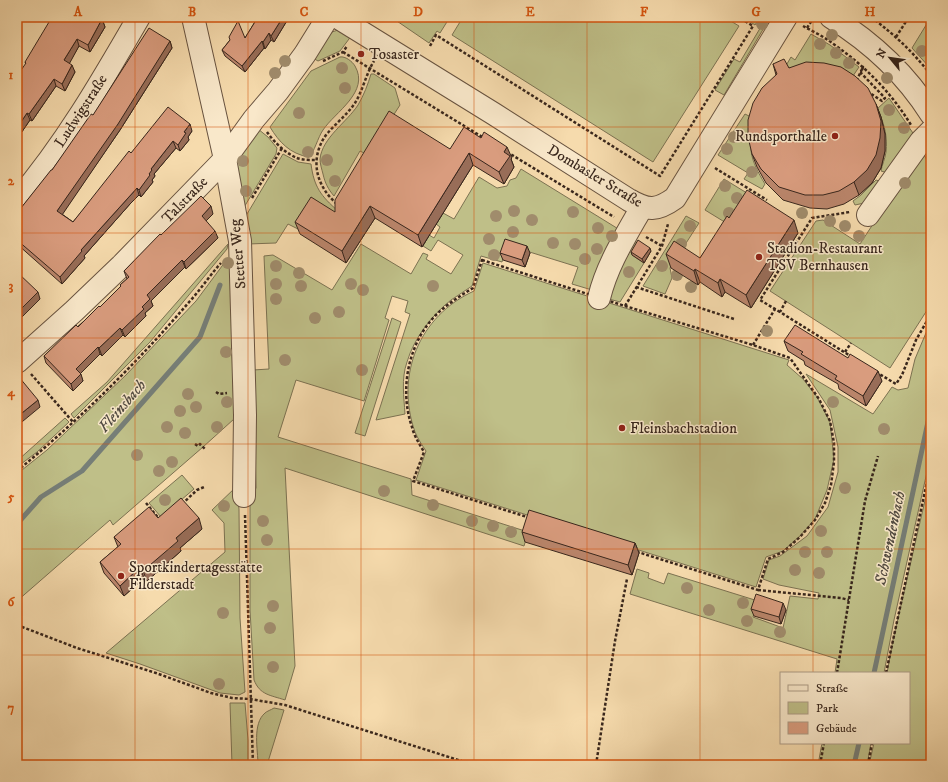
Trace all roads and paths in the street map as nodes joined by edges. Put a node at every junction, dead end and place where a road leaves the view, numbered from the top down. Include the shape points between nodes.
1 (139, 17) edge
2 (193, 17) edge
3 (328, 17) edge
4 (337, 17) edge
5 (738, 17) edge
6 (814, 17) edge
7 (831, 17) edge
8 (871, 17) edge
9 (909, 17) edge
10 (794, 21) edge
11 (807, 28) junction
12 (897, 36) junction
13 (430, 46) dead end
14 (881, 54) junction
15 (376, 59) dead end
16 (317, 64) dead end
17 (863, 67) junction
18 (370, 68) junction
19 (931, 75) edge
20 (931, 114) edge
21 (265, 128) dead end
22 (926, 136) edge
23 (484, 138) edge
24 (282, 148) junction
25 (504, 150) edge
26 (225, 159) junction
27 (316, 160) junction
28 (711, 166) dead end
29 (767, 200) dead end
30 (17, 201) edge
31 (642, 207) junction
32 (340, 208) edge
33 (868, 215) joint
34 (669, 220) dead end
35 (630, 227) junction
36 (238, 232) junction
37 (636, 287) junction
38 (599, 298) junction
39 (786, 301) dead end
40 (625, 306) junction
41 (775, 309) junction
42 (780, 312) junction
43 (931, 314) edge
44 (734, 320) dead end
45 (851, 343) dead end
46 (753, 345) junction
47 (845, 352) junction
48 (19, 358) edge
49 (858, 360) edge
50 (870, 368) edge
51 (73, 422) junction
52 (196, 444) dead end
53 (206, 450) dead end
54 (878, 456) dead end
55 (931, 463) edge
56 (17, 471) edge
57 (204, 487) dead end
58 (244, 496) joint
59 (146, 504) dead end
60 (179, 506) edge
61 (162, 521) edge
62 (627, 579) dead end
63 (758, 590) junction
64 (849, 600) junction
65 (17, 625) edge
66 (837, 672) edge
67 (886, 672) edge
68 (250, 699) junction
69 (824, 744) edge
70 (872, 744) edge
71 (253, 765) edge
72 (474, 765) edge
73 (596, 765) edge
74 (820, 765) edge
75 (868, 765) edge

1 - 30 street, Ludwigstraße via 77,120
2 - 26 street, Stetter Weg
3 - 26 street, Talstraße via 278,91
4 - 31 street, Dombasler Straße
5 - 13 path via 753,26 660,176 436,35
6 - 11 path
7 - 14 street via 855,32
8 - 12 path
9 - 12 path
10 - 11 path
10 - 31 street, Dombasler Straße via 675,198 659,208
11 - 17 path via 832,42
12 - 14 path
12 - 19 path
14 - 20 street via 913,88
15 - 18 path
16 - 18 path via 343,52
17 - 17 path via 861,73 884,98 882,101 856,84 854,86
17 - 22 path via 883,86 905,116
18 - 23 path
18 - 27 path via 354,103 325,137
21 - 24 path via 273,141
22 - 33 street via 885,178
24 - 27 path via 298,159
24 - 36 path
25 - 35 path
26 - 36 street, Stetter Weg
26 - 48 street, Talstraße via 121,266
27 - 32 path via 323,190
28 - 29 path
31 - 35 street
33 - 41 path via 854,212 812,218 760,300
34 - 37 path via 662,246
35 - 38 street via 615,255
36 - 51 path via 191,300 132,365
36 - 58 street, Stetter Weg via 245,416
37 - 40 path
37 - 44 path
38 - 40 path
38 - 63 path via 482,260 473,288 436,316 422,334 408,367 407,408 415,436 424,452 413,481
39 - 42 path
40 - 46 path
41 - 42 path
41 - 46 path
42 - 47 path
43 - 50 path via 896,384
45 - 47 path
46 - 63 path via 790,358 819,399 830,421 834,443 831,485 825,503 815,520 800,537 783,552 768,559
47 - 49 path
48 - 51 path
51 - 56 path
52 - 53 path via 200,444
54 - 64 path via 865,501
55 - 67 path
57 - 60 path
58 - 68 path
59 - 61 path
62 - 73 path
63 - 64 path
64 - 66 path
65 - 68 path via 211,693
68 - 71 path
68 - 72 path via 285,705
69 - 74 path
70 - 75 path

